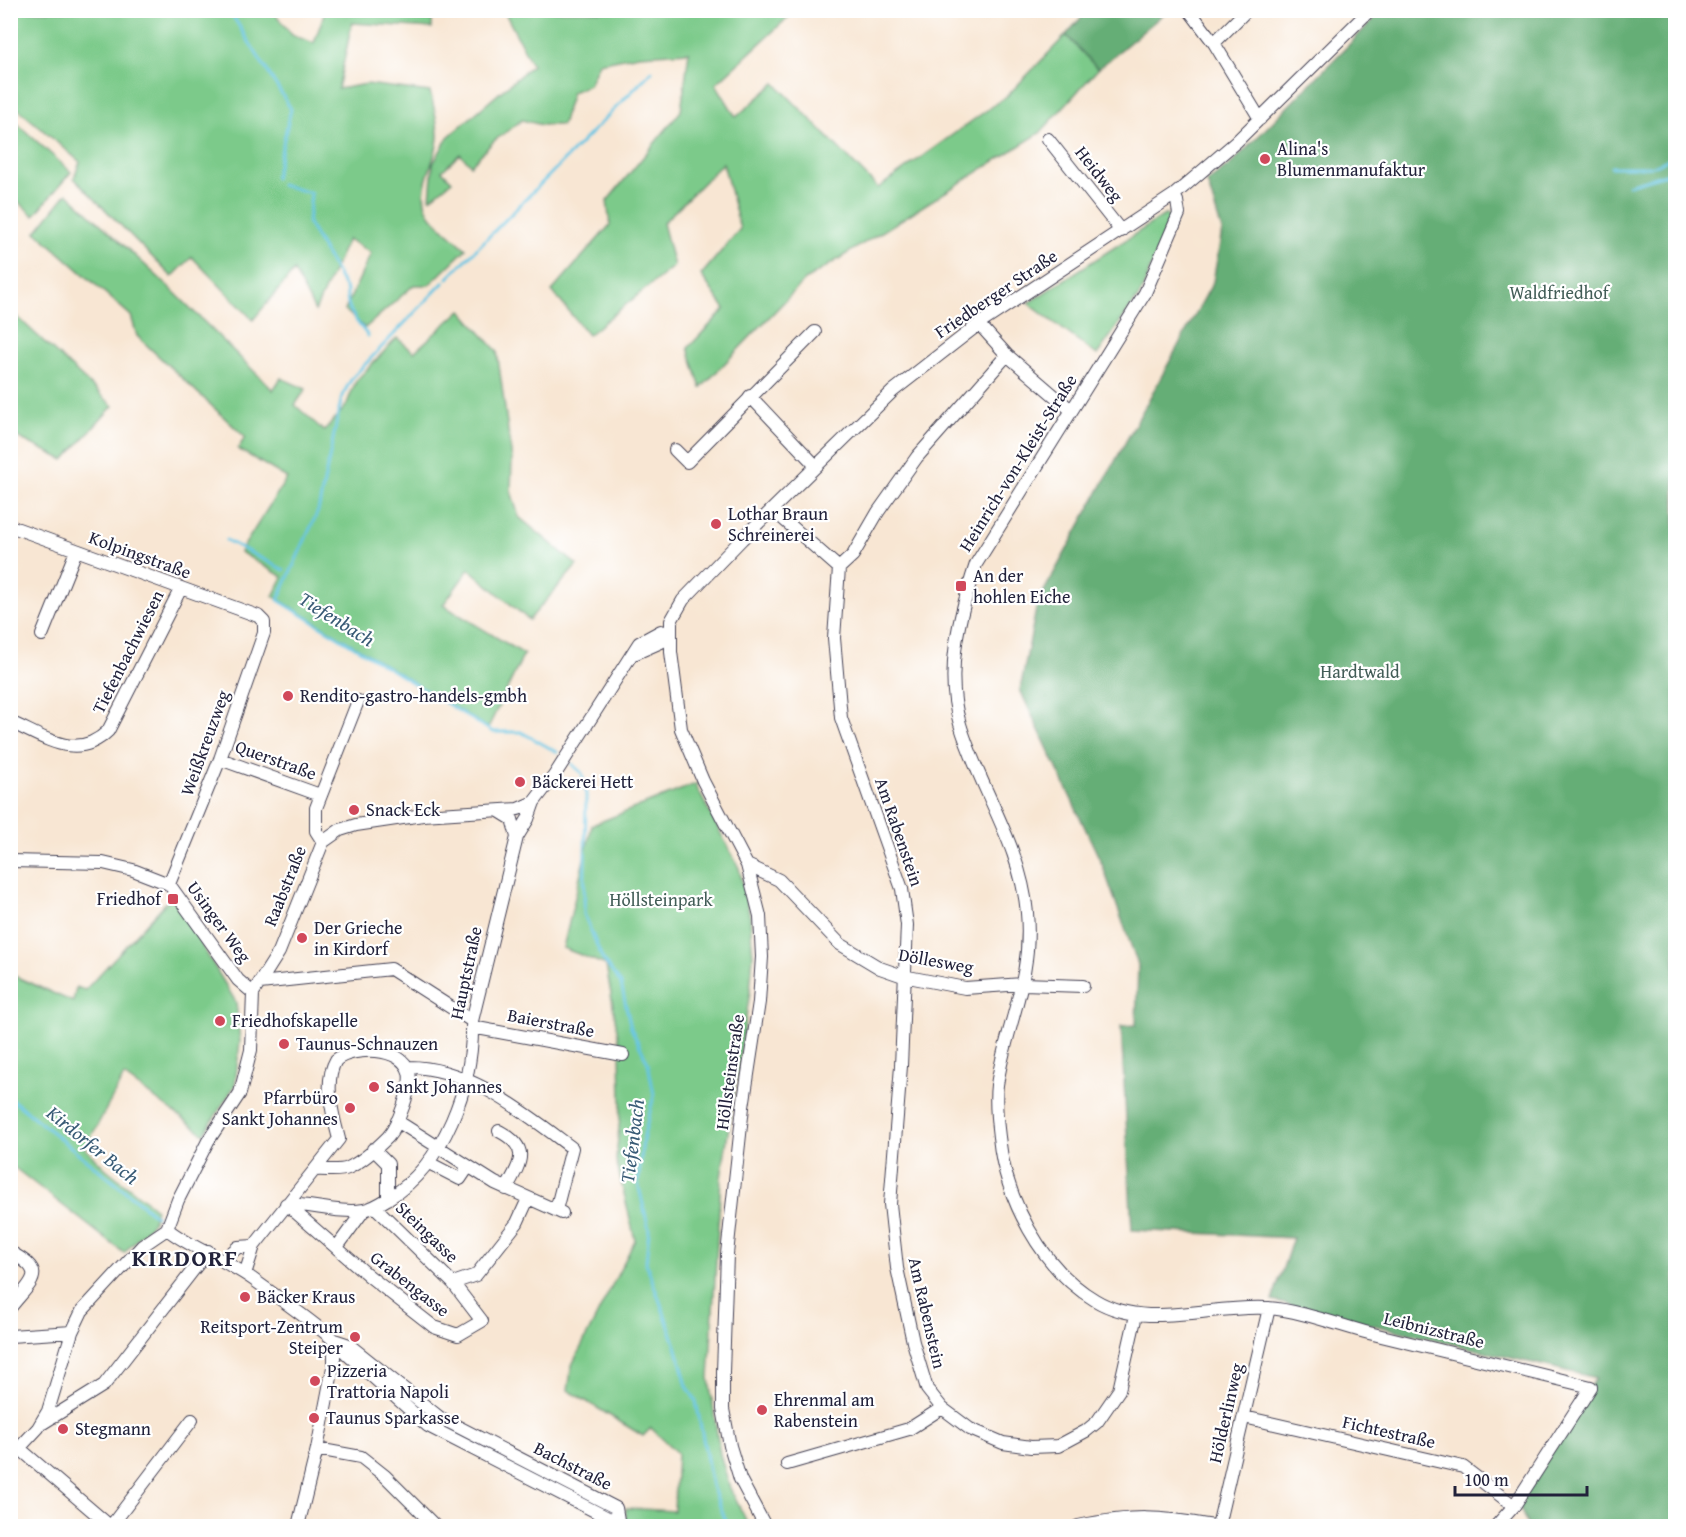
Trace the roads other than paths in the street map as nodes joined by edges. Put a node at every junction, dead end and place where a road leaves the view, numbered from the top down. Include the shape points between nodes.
1 (1189, 10) edge
2 (1247, 10) edge
3 (1371, 10) edge
4 (1214, 43) junction
5 (1260, 119) junction
6 (1048, 139) dead end
7 (1174, 195) junction
8 (1121, 231) junction
9 (979, 324) junction
10 (815, 332) dead end
11 (1007, 355) junction
12 (750, 396) junction
13 (1071, 410) junction
14 (675, 450) dead end
15 (816, 466) junction
16 (773, 510) junction
17 (10, 526) edge
18 (76, 551) junction
19 (839, 568) junction
20 (180, 590) junction
21 (258, 616) joint
22 (669, 633) junction
23 (42, 635) dead end
24 (357, 701) dead end
25 (10, 722) edge
26 (220, 759) junction
27 (320, 795) junction
28 (534, 802) junction
29 (499, 811) junction
30 (516, 837) junction
31 (322, 842) junction
32 (10, 861) edge
33 (747, 866) junction
34 (169, 884) junction
35 (903, 976) junction
36 (1023, 984) junction
37 (1083, 986) dead end
38 (256, 988) junction
39 (472, 1024) junction
40 (623, 1055) dead end
41 (407, 1067) junction
42 (466, 1079) junction
43 (397, 1121) junction
44 (499, 1131) dead end
45 (440, 1147) junction
46 (373, 1149) junction
47 (429, 1162) junction
48 (468, 1167) junction
49 (315, 1170) junction
50 (506, 1189) junction
51 (388, 1199) junction
52 (528, 1199) junction
53 (286, 1204) junction
54 (370, 1208) junction
55 (167, 1229) junction
56 (254, 1246) junction
57 (337, 1246) junction
58 (208, 1251) junction
59 (10, 1252) edge
60 (224, 1260) junction
61 (245, 1274) junction
62 (453, 1283) junction
63 (10, 1308) edge
64 (1269, 1308) junction
65 (1136, 1315) junction
66 (72, 1332) junction
67 (10, 1336) edge
68 (334, 1341) junction
69 (942, 1408) junction
70 (1244, 1417) junction
71 (192, 1420) dead end
72 (38, 1428) junction
73 (317, 1449) junction
74 (15, 1453) edge
75 (787, 1464) dead end
76 (1514, 1506) junction
77 (620, 1525) edge
78 (111, 1527) edge
79 (298, 1527) edge
80 (435, 1527) edge
81 (765, 1527) edge
82 (1078, 1527) edge
83 (1216, 1527) edge
84 (1496, 1527) edge

1 - 4 street
2 - 4 street
3 - 5 street, Friedberger Straße
4 - 5 street
5 - 7 street, Friedberger Straße
6 - 8 street, Heidweg
7 - 8 street, Friedberger Straße
7 - 13 street, Heinrich-von-Kleist-Straße via 1179,214 1145,293
8 - 9 street, Friedberger Straße
9 - 11 street
9 - 15 street, Friedberger Straße via 893,391
10 - 12 street
11 - 13 street
11 - 19 street via 917,458 853,555
12 - 14 street via 687,462
12 - 15 street
13 - 36 street, Heinrich-von-Kleist-Straße via 976,564 956,641 954,679 959,721 1018,864 1027,912 1028,961
15 - 16 street, Friedberger Straße
16 - 19 street
16 - 22 street, Friedberger Straße via 683,600
17 - 18 street, Kolpingstraße
18 - 20 street, Kolpingstraße
18 - 23 street
19 - 35 street, Am Rabenstein via 834,638 841,718 902,889 907,925
20 - 21 street, Kolpingstraße
20 - 25 street, Tiefenbachwiesen via 108,731 95,743 66,746
21 - 26 street, Weißkreuzweg via 264,622 264,633
22 - 28 street via 661,642 628,659
22 - 33 street, Höllsteinstraße via 681,729
24 - 27 street
26 - 27 street, Querstraße
26 - 34 street, Weißkreuzweg
27 - 31 street via 316,831
28 - 29 street, Raabstraße
28 - 30 street, Hauptstraße
29 - 30 street via 512,819
29 - 31 street, Raabstraße via 423,815 356,825
30 - 39 street, Hauptstraße
31 - 38 street, Raabstraße via 279,952
32 - 34 street, Usinger Weg via 103,863
33 - 35 street, Döllesweg via 779,880 840,944 880,968
33 - 81 street, Höllsteinstraße via 760,916 762,957 727,1254 723,1409 740,1479
34 - 38 street, Usinger Weg via 238,980
35 - 36 street, Döllesweg via 965,988
35 - 69 street, Am Rabenstein via 901,1066 890,1204 897,1268 913,1342 927,1389
36 - 37 street, Döllesweg
36 - 65 street, Heinrich-von-Kleist-Straße via 997,1087 1006,1180 1029,1229 1059,1272 1096,1301
38 - 39 street via 391,969
38 - 55 street via 251,1050 242,1085 208,1141
39 - 40 street, Baierstraße
39 - 42 street, Hauptstraße
41 - 42 street via 429,1067
41 - 43 street via 409,1087
41 - 49 street via 387,1053 368,1050 345,1054 336,1060 331,1089 339,1139
42 - 45 street, Hauptstraße
42 - 52 street via 572,1148 559,1212
43 - 45 street
43 - 46 street via 390,1135
44 - 50 street via 510,1137 522,1156
45 - 47 street, Hauptstraße
45 - 48 street
46 - 49 street via 346,1169
46 - 51 street via 388,1164
47 - 48 street via 460,1179
47 - 51 street, Hauptstraße
48 - 50 street
49 - 53 street
50 - 52 street
51 - 54 street, Hauptstraße
52 - 62 street via 516,1223 476,1275
53 - 54 street
53 - 56 street
53 - 57 street, Grabengasse
54 - 57 street, Hauptstraße
54 - 62 street, Steingasse
55 - 58 street, Bachstraße via 179,1239
55 - 66 street via 142,1246 82,1311
56 - 60 street via 238,1247
56 - 61 street
57 - 62 street, Grabengasse via 434,1327 458,1335 482,1321
58 - 60 street, Bachstraße
58 - 72 street via 104,1385
59 - 63 street via 30,1262 34,1270 33,1278
60 - 61 street, Bachstraße
61 - 68 street, Bachstraße
64 - 65 street, Heinrich-von-Kleist-Straße
64 - 70 street, Hölderlinweg
64 - 76 street, Leibnizstraße via 1590,1387
65 - 69 street, Am Rabenstein via 1119,1390 1097,1422 1058,1446 1003,1443 970,1429
66 - 67 street
66 - 72 street via 54,1395
68 - 73 street via 334,1362
68 - 77 street, Bachstraße via 428,1426
69 - 75 street via 909,1430
70 - 76 street, Fichtestraße via 1463,1467
70 - 83 street, Hölderlinweg
71 - 78 street
72 - 74 street
73 - 79 street
73 - 80 street via 361,1457 386,1476
74 - 78 street
76 - 84 street
82 - 83 street via 1150,1516

